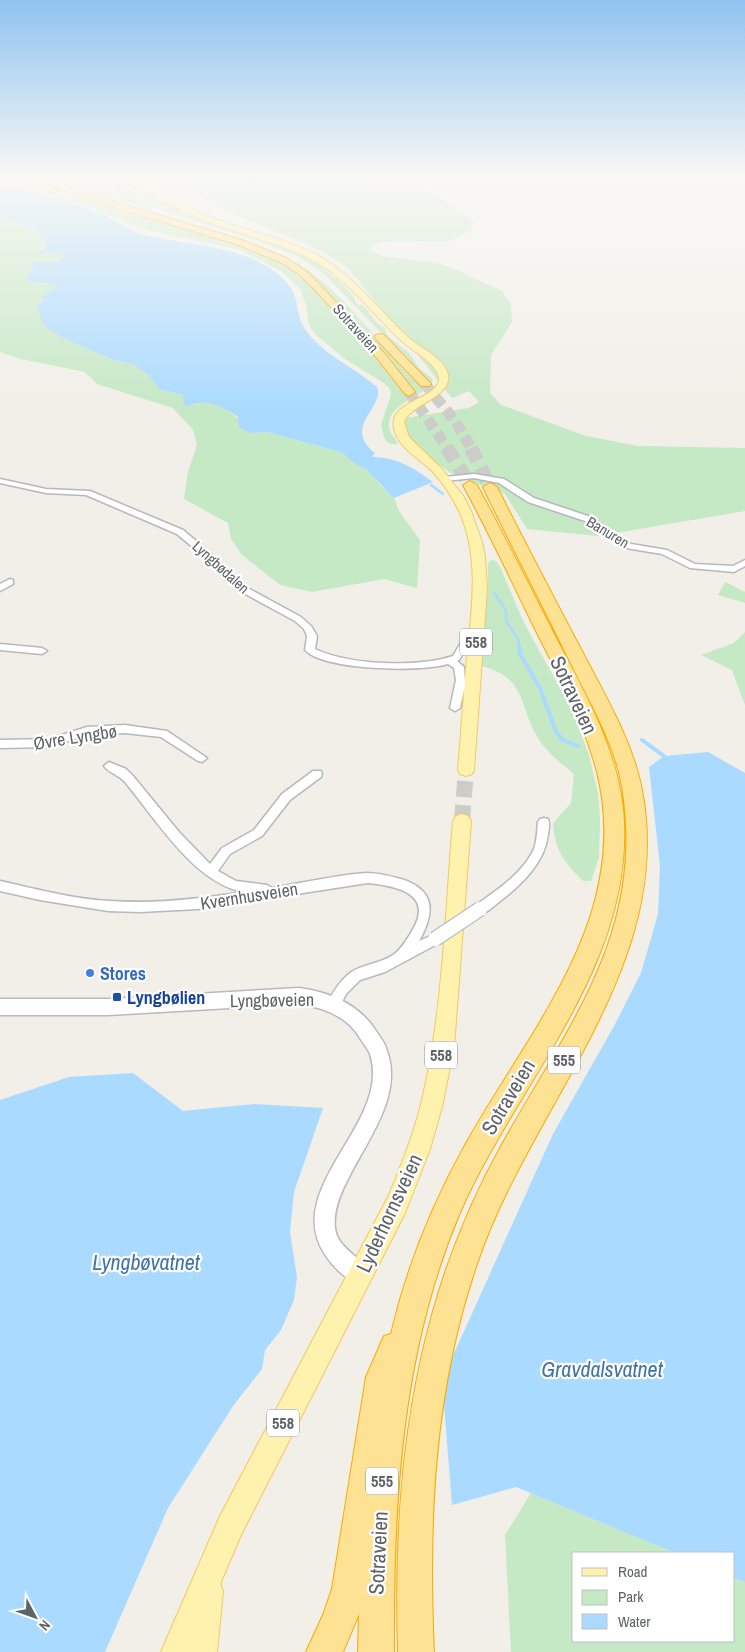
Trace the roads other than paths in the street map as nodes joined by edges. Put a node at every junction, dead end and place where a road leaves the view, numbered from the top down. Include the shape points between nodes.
1 (269, 255) edge
2 (288, 255) edge
3 (310, 255) edge
4 (327, 282) dead end
5 (374, 330) dead end
6 (425, 384) tunnel mouth
7 (409, 392) tunnel mouth
8 (445, 479) junction
9 (0, 481) edge
10 (745, 563) edge
11 (10, 582) dead end
12 (0, 588) edge
13 (476, 634) junction
14 (0, 647) edge
15 (42, 651) dead end
16 (450, 661) junction
17 (466, 686) junction
18 (455, 708) dead end
19 (0, 744) edge
20 (202, 758) dead end
21 (109, 766) dead end
22 (466, 770) tunnel mouth
23 (317, 774) dead end
24 (462, 821) tunnel mouth
25 (544, 822) dead end
26 (211, 871) junction
27 (0, 886) edge
28 (276, 892) junction
29 (398, 959) junction
30 (334, 1004) junction
31 (0, 1007) edge
32 (360, 1275) junction
33 (410, 1313) junction
34 (211, 1574) junction
35 (177, 1652) edge
36 (201, 1652) edge
37 (324, 1652) edge
38 (376, 1652) edge
39 (416, 1652) edge

1 - 7 highway, Sotraveien via 296,268 311,280 381,356
2 - 4 highway, Sotraveien
3 - 8 main road, 558 via 350,284 444,374 441,387 405,411 399,426 411,446
5 - 6 highway, Sotraveien
8 - 10 street, Banuren via 474,476 501,481 531,500 588,519 629,546 664,552 693,566 728,569 739,568
8 - 13 main road, 558 via 472,528 478,551 480,572
9 - 16 street, Lyngbødalen via 46,491 87,493 180,532 239,587 298,619 308,628 312,636 309,647 315,654 367,664 422,665
11 - 12 street
13 - 16 street via 470,634 464,640 458,656
13 - 17 main road, 558
14 - 15 street
16 - 17 street via 459,667
17 - 18 street
17 - 22 main road, 558
19 - 20 street, Øvre Lyngbø via 49,742 87,731 125,730 163,734
21 - 26 street via 129,779
23 - 26 street via 286,797 258,833 226,851
24 - 32 main road, Lyderhornsveien / 558 via 439,1076 410,1174
25 - 29 street, Lyngbøveien, bridge via 538,852 517,878 480,909
26 - 28 street via 233,885
27 - 28 street, Kvernhusveien via 108,906 140,907 198,904
28 - 29 street, Kvernhusveien via 368,878 402,883 417,891 425,902 426,913 417,937
29 - 30 street, Lyngbøveien via 356,976 341,990
30 - 31 street, Lyngbøveien via 299,996 108,1007
30 - 32 street, Lyngbøveien via 352,1015 367,1031 380,1057 382,1070 374,1111 331,1190 325,1221 332,1248
32 - 34 main road, Lyderhornsveien / 558 via 250,1485
33 - 37 highway, 555 via 381,1377 355,1558 339,1621
33 - 38 highway, Sotraveien / 555 via 383,1463 377,1553
33 - 39 highway, Sotraveien / 555 via 452,1199 585,964 600,928 614,856 610,790 598,747 480,486 594,692 618,744 633,792 637,861 633,900 609,976 507,1159 482,1212 444,1323 428,1397 418,1477 414,1557
34 - 35 main road, Lyderhornsveien / 558 via 190,1614
34 - 36 main road, Lyderhornsveien / 558

